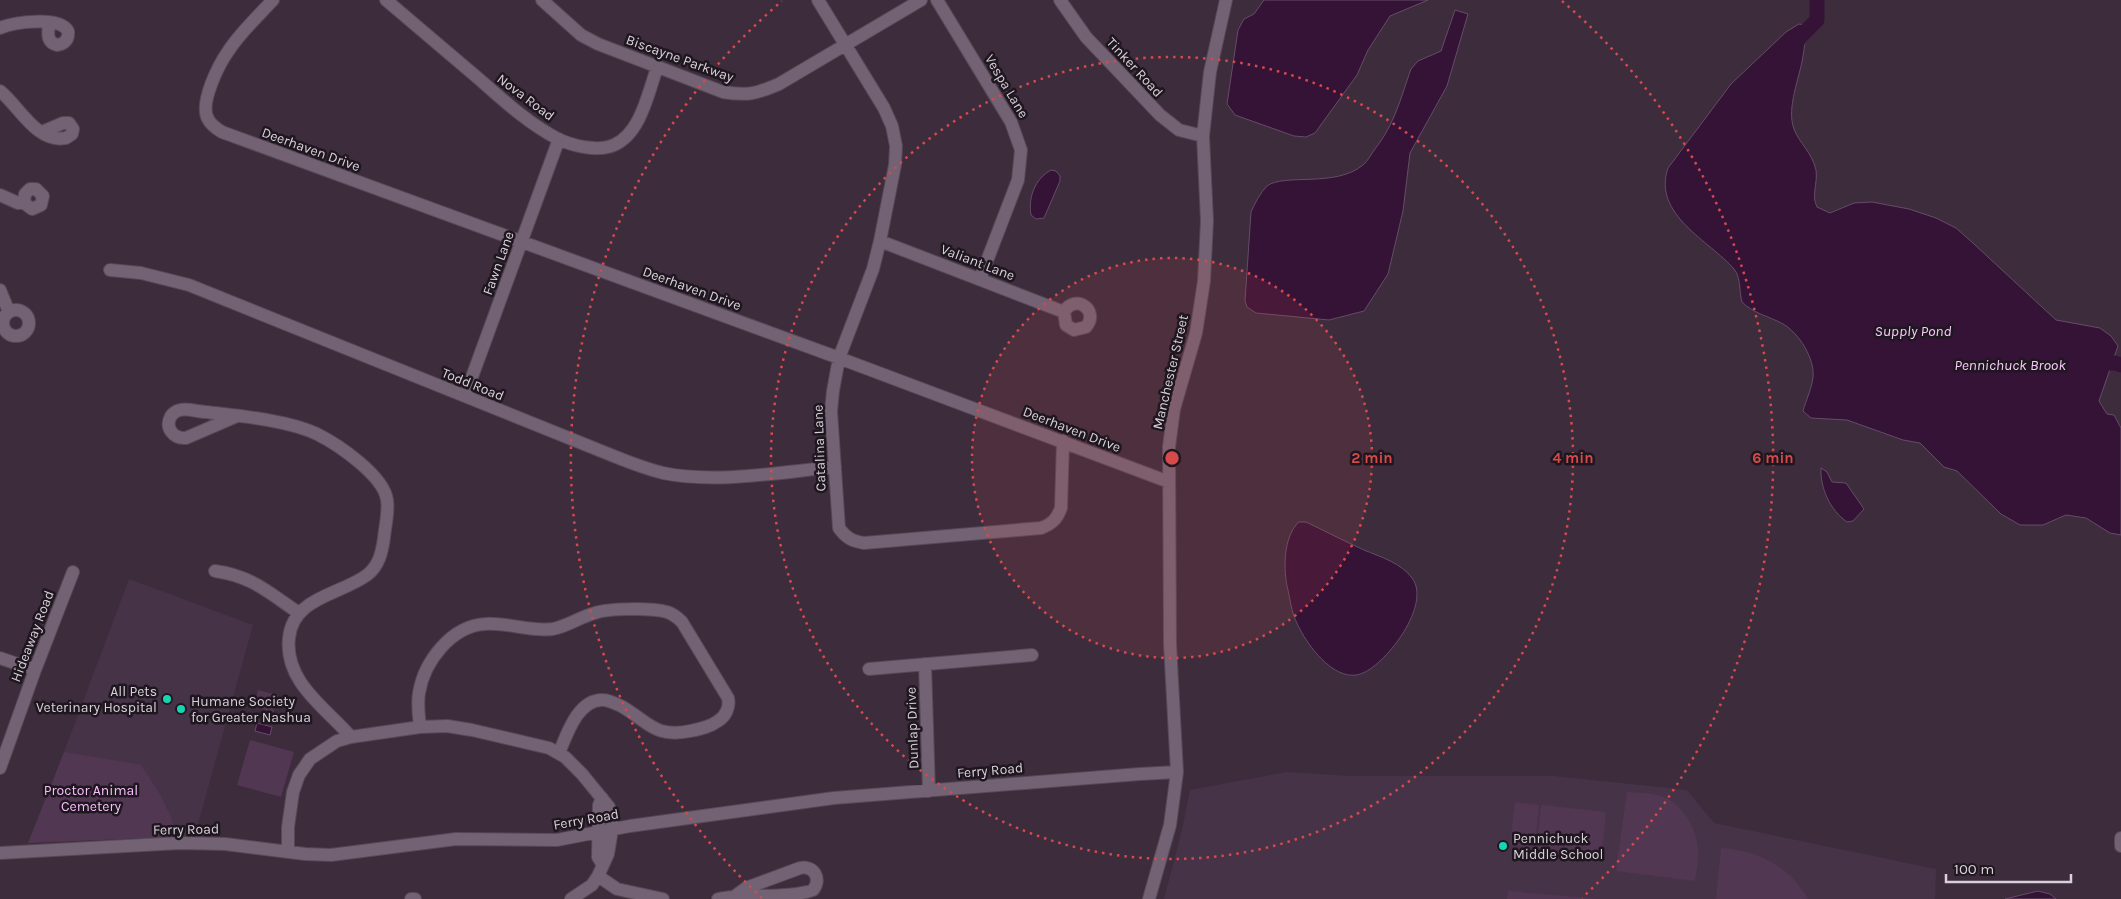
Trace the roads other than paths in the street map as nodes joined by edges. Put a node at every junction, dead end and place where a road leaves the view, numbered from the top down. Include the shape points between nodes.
1 (273, 0) edge
2 (386, 0) edge
3 (542, 0) edge
4 (818, 0) edge
5 (921, 0) edge
6 (937, 0) edge
7 (1060, 0) edge
8 (1226, 0) edge
9 (49, 23) dead end
10 (0, 28) edge
11 (845, 45) junction
12 (657, 68) junction
13 (0, 91) edge
14 (42, 132) dead end
15 (1203, 136) junction
16 (559, 139) junction
17 (0, 194) edge
18 (24, 203) dead end
19 (880, 240) junction
20 (522, 241) junction
21 (110, 270) dead end
22 (980, 279) junction
23 (0, 290) edge
24 (9, 312) dead end
25 (1064, 312) dead end
26 (839, 358) junction
27 (465, 396) junction
28 (237, 416) junction
29 (1063, 441) junction
30 (834, 467) junction
31 (1169, 482) junction
32 (215, 571) dead end
33 (73, 572) dead end
34 (299, 613) junction
35 (1032, 655) dead end
36 (0, 658) edge
37 (925, 664) junction
38 (869, 669) dead end
39 (34, 670) junction
40 (420, 727) junction
41 (351, 737) junction
42 (558, 752) junction
43 (1, 762) edge
44 (1177, 772) junction
45 (929, 790) junction
46 (602, 798) junction
47 (612, 830) junction
48 (599, 833) junction
49 (2121, 838) edge
50 (2121, 846) edge
51 (283, 851) junction
52 (0, 853) edge
53 (600, 871) junction
54 (735, 896) junction
55 (411, 899) edge
56 (415, 899) edge
57 (571, 899) edge
58 (664, 899) edge
59 (718, 899) edge
60 (1149, 899) edge

1 - 20 street, Deerhaven Drive via 221,63 207,100 208,119 214,126 230,136
2 - 16 street, Nova Road via 523,117
3 - 12 street, Biscayne Parkway via 582,35
4 - 11 street, Catalina Lane
5 - 11 street, Biscayne Parkway
6 - 22 street, Vespa Lane via 1012,122 1021,150 1018,180
7 - 15 street, Tinker Road via 1086,36 1160,115 1179,130
8 - 15 street, Manchester Street via 1210,72
9 - 10 street via 21,22
11 - 12 street, Biscayne Parkway via 779,84 743,96
11 - 19 street, Catalina Lane via 884,108 896,146
12 - 16 street, Nova Road via 638,122 613,146 592,148
13 - 14 street via 28,122
15 - 31 street, Manchester Street via 1207,235 1204,281 1196,333 1172,423
16 - 20 street, Fawn Lane
17 - 18 street
19 - 22 street, Valiant Lane
19 - 26 street, Catalina Lane via 873,269
20 - 26 street, Deerhaven Drive
20 - 27 street, Fawn Lane
21 - 27 street, Todd Road via 140,273 189,285
22 - 25 street, Valiant Lane
23 - 24 street
26 - 29 street, Deerhaven Drive
26 - 30 street, Catalina Lane via 830,411
27 - 30 street, Todd Road via 663,473 703,477
28 - 28 street via 182,410 170,417 169,426 173,435 186,438
28 - 34 street via 318,434 372,474 385,492 387,514 378,561 367,574 311,602
29 - 30 street, Catalina Lane via 1060,508 1057,518 1040,528 854,541 839,528
29 - 31 street, Deerhaven Drive
31 - 44 street, Manchester Street via 1170,644
32 - 34 street via 248,579
33 - 39 street, Hideaway Road
34 - 41 street via 288,638 296,674 305,690
35 - 37 street
36 - 39 street
37 - 38 street
37 - 45 street, Dunlap Drive
39 - 43 street, Hideaway Road
40 - 41 street
40 - 42 street via 447,726 472,730
40 - 42 street via 417,704 424,674 447,641 470,626 499,624 554,628 593,613 611,610 660,611 682,622 728,698 725,716 709,727 669,734 650,728 625,708 603,700 590,703 581,711
41 - 51 street via 326,747 304,766 293,792
42 - 46 street
44 - 45 street, Ferry Road
44 - 60 street, Manchester Street via 1170,825
45 - 47 street, Ferry Road via 834,798
46 - 47 street via 609,807
46 - 48 street
47 - 48 street, Ferry Road
47 - 53 street via 608,854
48 - 51 street, Ferry Road via 557,840 456,839 331,855
48 - 53 street
49 - 50 street
51 - 52 street, Ferry Road via 180,843
53 - 57 street via 592,886
53 - 58 street via 617,889
54 - 54 street via 800,894 812,890 817,878 808,868 800,868 746,888
54 - 59 street
55 - 56 street

